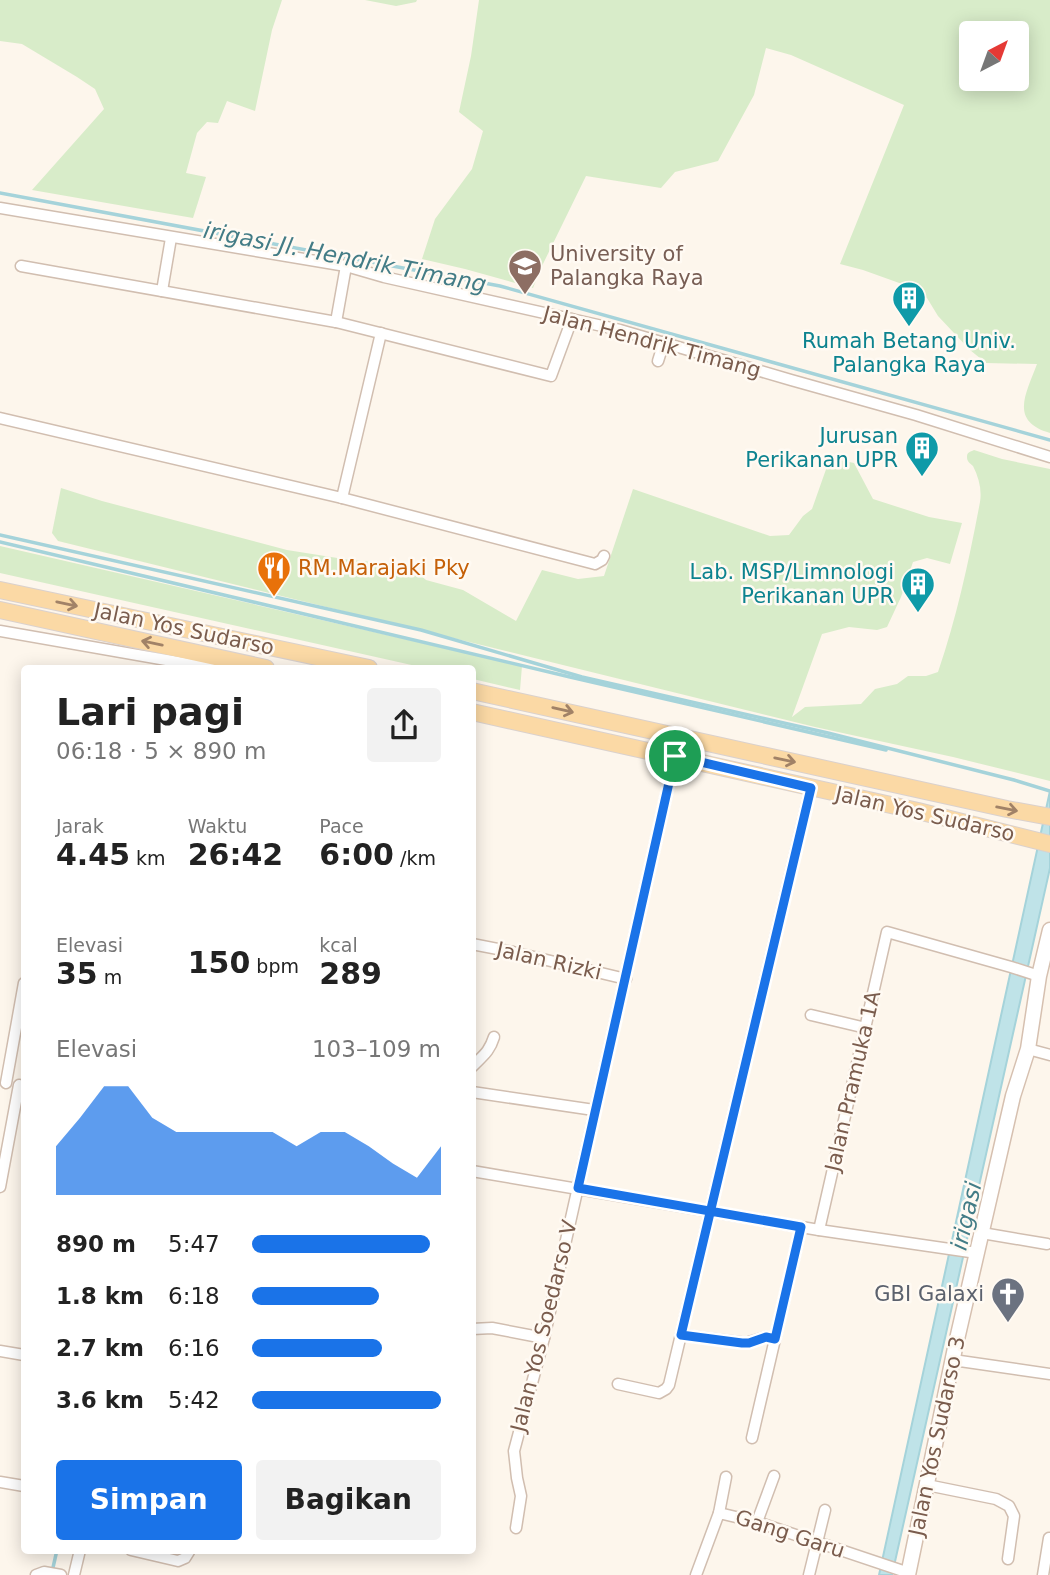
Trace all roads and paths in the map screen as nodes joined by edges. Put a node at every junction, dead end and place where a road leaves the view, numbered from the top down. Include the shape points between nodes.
1 (0, 208) edge
2 (171, 237) junction
3 (21, 266) dead end
4 (346, 267) junction
5 (162, 290) junction
6 (572, 319) junction
7 (337, 322) junction
8 (381, 333) junction
9 (664, 342) junction
10 (658, 360) dead end
11 (0, 418) edge
12 (1050, 457) edge
13 (342, 498) junction
14 (604, 556) dead end
15 (0, 590) edge
16 (28, 596) junction
17 (0, 610) edge
18 (25, 616) junction
19 (0, 631) edge
20 (195, 665) edge
21 (253, 665) edge
22 (355, 665) edge
23 (476, 692) edge
24 (529, 703) junction
25 (476, 714) edge
26 (476, 714) edge
27 (524, 723) junction
28 (567, 732) junction
29 (675, 756) junction
30 (882, 781) junction
31 (811, 788) junction
32 (877, 802) junction
33 (1046, 816) edge
34 (1043, 842) edge
35 (1050, 930) edge
36 (476, 945) edge
37 (1033, 974) junction
38 (626, 979) junction
39 (21, 997) edge
40 (811, 1015) dead end
41 (866, 1028) junction
42 (494, 1037) dead end
43 (1028, 1049) junction
44 (1050, 1055) edge
45 (476, 1064) edge
46 (3, 1082) edge
47 (21, 1086) edge
48 (21, 1091) edge
49 (476, 1093) edge
50 (594, 1110) junction
51 (476, 1172) edge
52 (0, 1187) edge
53 (578, 1188) junction
54 (710, 1211) junction
55 (801, 1227) junction
56 (819, 1230) junction
57 (982, 1233) junction
58 (1047, 1244) dead end
59 (976, 1253) junction
60 (476, 1329) edge
61 (681, 1335) junction
62 (544, 1338) junction
63 (775, 1339) junction
64 (0, 1351) edge
65 (21, 1354) edge
66 (954, 1354) junction
67 (1050, 1374) edge
68 (618, 1384) dead end
69 (752, 1438) dead end
70 (774, 1476) dead end
71 (726, 1478) dead end
72 (0, 1482) edge
73 (928, 1485) junction
74 (21, 1486) edge
75 (825, 1510) dead end
76 (719, 1513) junction
77 (757, 1522) junction
78 (516, 1528) dead end
79 (1049, 1538) edge
80 (818, 1542) junction
81 (79, 1554) edge
82 (148, 1554) edge
83 (189, 1554) edge
84 (1008, 1559) dead end
85 (905, 1572) edge
86 (36, 1575) edge
87 (61, 1575) edge
88 (74, 1575) edge
89 (696, 1575) edge
90 (809, 1575) edge
91 (1043, 1575) edge

1 - 2 street, Jalan Hendrik Timang
2 - 4 street, Jalan Hendrik Timang
2 - 5 street
3 - 5 street
4 - 6 street, Jalan Hendrik Timang
4 - 7 street
5 - 7 street
6 - 8 street via 551,376
6 - 9 street, Jalan Hendrik Timang
7 - 8 street
8 - 13 street
9 - 10 street
9 - 12 street, Jalan Hendrik Timang
11 - 13 street
13 - 14 street via 595,564
15 - 16 main road, Jalan Yos Sudarso
16 - 18 main road
16 -> 22 main road, Jalan Yos Sudarso
17 - 18 main road, Jalan Yos Sudarso
21 -> 18 main road, Jalan Yos Sudarso
19 - 20 street
23 - 24 main road, Jalan Yos Sudarso
24 - 27 main road
24 -> 30 main road, Jalan Yos Sudarso
25 - 27 main road, Jalan Yos Sudarso
26 - 28 street
27 - 28 main road, Jalan Yos Sudarso
28 - 29 main road, Jalan Yos Sudarso
29 - 31 main road, Jalan Yos Sudarso
29 - 38 street, Jalan Yos Soedarso V
30 - 32 main road
30 -> 33 main road, Jalan Yos Sudarso
31 - 32 main road, Jalan Yos Sudarso
31 - 54 street
32 - 34 main road, Jalan Yos Sudarso
35 - 37 street, Jalan Yos Sudarso 3
36 - 38 street, Jalan Rizki
37 - 41 street, Jalan Pramuka 1A via 887,932
37 - 43 street, Jalan Yos Sudarso 3
38 - 50 street, Jalan Yos Soedarso V
39 - 46 street
40 - 41 street
41 - 56 street, Jalan Pramuka 1A
42 - 45 street
43 - 44 street
43 - 57 street, Jalan Yos Sudarso 3
46 - 47 street
48 - 52 street
49 - 50 street
50 - 53 street, Jalan Yos Soedarso V
51 - 53 street
53 - 54 street
53 - 62 street, Jalan Yos Soedarso V
54 - 55 street
54 - 61 street
55 - 56 street
55 - 63 street
56 - 59 street
57 - 58 street
57 - 59 street, Jalan Yos Sudarso 3
59 - 66 street, Jalan Yos Sudarso 3
60 - 62 street
61 - 63 street via 742,1343
61 - 68 street via 666,1388 659,1393
62 - 78 street, Jalan Yos Soedarso V via 514,1451 521,1496
63 - 69 street
64 - 65 street
66 - 67 street
66 - 73 street, Jalan Yos Sudarso 3
70 - 77 street
71 - 76 street
72 - 74 street
73 - 84 street via 996,1499 1009,1506 1014,1516
73 - 85 street, Jalan Yos Sudarso 3
75 - 80 street
76 - 77 street, Gang Garu
76 - 89 street, Gang Garu
77 - 80 street, Gang Garu
79 - 91 street
80 - 85 street, Gang Garu
80 - 90 street
81 - 88 street
82 - 83 street via 178,1561
86 - 87 street

